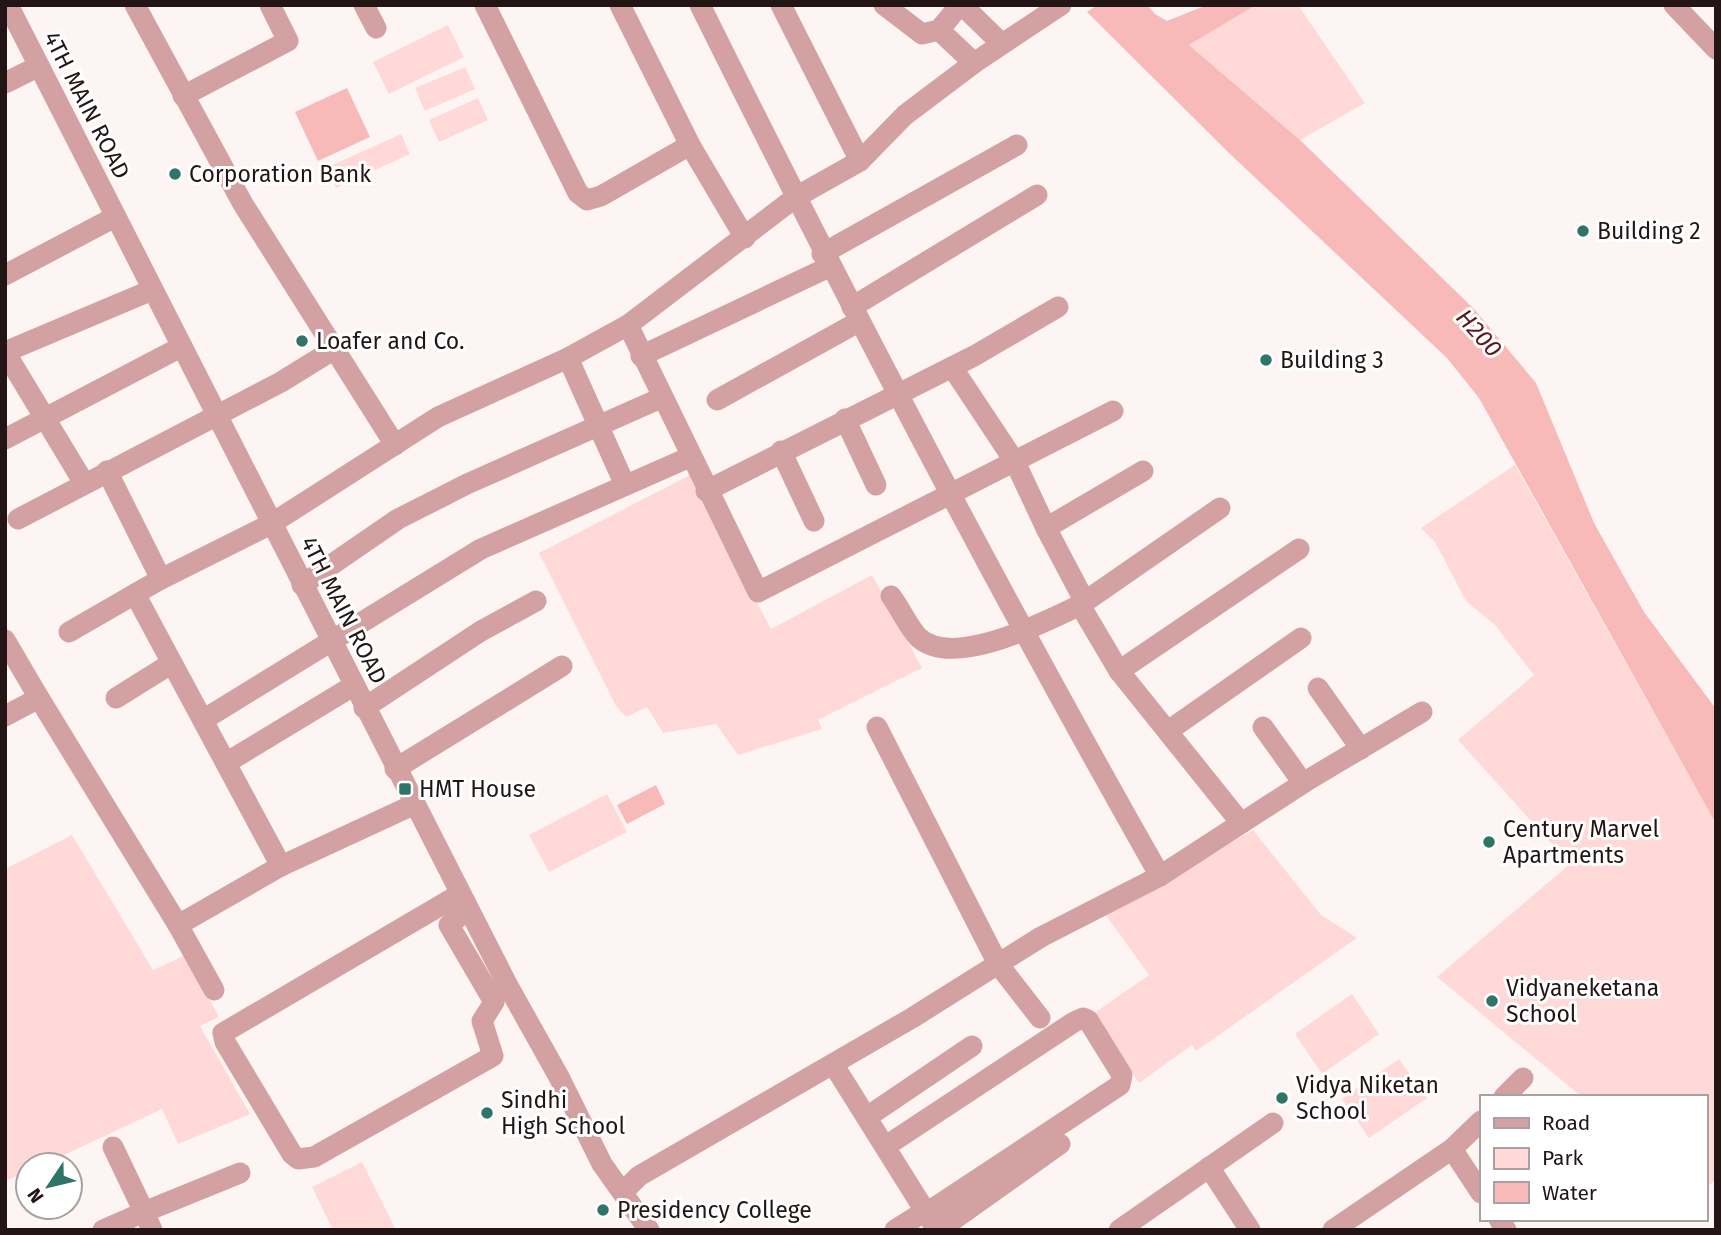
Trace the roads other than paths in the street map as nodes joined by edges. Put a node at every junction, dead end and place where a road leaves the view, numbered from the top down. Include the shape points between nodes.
1 (8, 5) edge
2 (135, 5) edge
3 (270, 5) edge
4 (365, 5) edge
5 (485, 5) edge
6 (620, 5) edge
7 (699, 5) edge
8 (781, 5) edge
9 (884, 5) edge
10 (961, 5) edge
11 (1061, 5) edge
12 (1674, 5) edge
13 (376, 28) dead end
14 (939, 30) junction
15 (1002, 44) junction
16 (1716, 49) edge
17 (974, 63) junction
18 (39, 66) junction
19 (5, 83) edge
20 (183, 96) junction
21 (690, 145) junction
22 (1017, 145) dead end
23 (860, 162) junction
24 (1037, 195) dead end
25 (796, 197) junction
26 (115, 216) junction
27 (744, 238) junction
28 (826, 260) junction
29 (5, 275) edge
30 (152, 290) junction
31 (1058, 307) dead end
32 (856, 314) junction
33 (628, 326) junction
34 (181, 347) junction
35 (336, 348) junction
36 (5, 352) edge
37 (641, 356) junction
38 (568, 358) junction
39 (952, 367) junction
40 (898, 393) junction
41 (662, 398) junction
42 (717, 400) dead end
43 (1113, 411) dead end
44 (215, 415) junction
45 (45, 417) junction
46 (845, 419) junction
47 (598, 426) junction
48 (5, 439) edge
49 (395, 445) junction
50 (781, 451) junction
51 (690, 457) junction
52 (1016, 462) junction
53 (107, 471) junction
54 (1143, 471) dead end
55 (84, 483) junction
56 (625, 485) junction
57 (876, 485) dead end
58 (706, 491) junction
59 (950, 493) junction
60 (1220, 508) dead end
61 (18, 519) dead end
62 (814, 521) dead end
63 (271, 524) junction
64 (1046, 528) junction
65 (1299, 548) dead end
66 (162, 579) junction
67 (302, 585) junction
68 (135, 594) junction
69 (891, 596) dead end
70 (536, 601) dead end
71 (1083, 604) junction
72 (1023, 631) junction
73 (69, 632) dead end
74 (1301, 638) dead end
75 (5, 640) edge
76 (331, 643) junction
77 (173, 663) junction
78 (562, 666) dead end
79 (1119, 671) junction
80 (353, 686) junction
81 (1318, 688) dead end
82 (38, 698) junction
83 (116, 698) dead end
84 (364, 708) junction
85 (1422, 712) dead end
86 (5, 716) edge
87 (203, 720) junction
88 (877, 727) dead end
89 (1263, 727) dead end
90 (1168, 731) junction
91 (1361, 749) junction
92 (226, 763) junction
93 (395, 769) junction
94 (1303, 783) junction
95 (413, 805) junction
96 (1241, 824) junction
97 (281, 866) junction
98 (1160, 876) junction
99 (464, 902) junction
100 (178, 925) junction
101 (998, 964) junction
102 (214, 990) dead end
103 (1040, 1018) dead end
104 (972, 1046) dead end
105 (833, 1064) junction
106 (1522, 1078) dead end
107 (1506, 1095) edge
108 (867, 1117) junction
109 (1480, 1122) edge
110 (1273, 1124) dead end
111 (1060, 1144) dead end
112 (886, 1146) junction
113 (113, 1147) dead end
114 (1452, 1149) junction
115 (1209, 1167) junction
116 (240, 1173) dead end
117 (1480, 1191) edge
118 (623, 1192) junction
119 (933, 1220) edge
120 (148, 1221) edge
121 (1130, 1226) edge
122 (103, 1230) edge
123 (649, 1230) edge
124 (895, 1230) edge
125 (1250, 1230) edge
126 (1332, 1230) edge

1 - 18 street, 4TH MAIN ROAD
2 - 20 street
3 - 20 street via 288,41
4 - 13 street
5 - 21 street via 578,193 587,200
6 - 21 street
7 - 25 street
8 - 23 street
9 - 14 street via 922,34
10 - 14 street
10 - 15 street
11 - 15 street
12 - 16 street
14 - 17 street
15 - 17 street
17 - 23 street via 905,116
18 - 19 street
18 - 26 street, 4TH MAIN ROAD
20 - 35 street via 243,205
21 - 27 street
22 - 28 street
23 - 25 street
24 - 32 street
25 - 27 street
25 - 28 street
26 - 29 street
26 - 30 street, 4TH MAIN ROAD
27 - 33 street
28 - 32 street
28 - 37 street
30 - 34 street, 4TH MAIN ROAD
30 - 36 street
31 - 39 street
32 - 40 street
32 - 42 street
33 - 37 street
33 - 38 street
34 - 44 street, 4TH MAIN ROAD
34 - 45 street
35 - 44 street
35 - 49 street
36 - 45 street
37 - 41 street
38 - 47 street
38 - 49 street via 438,417
39 - 40 street
39 - 52 street
40 - 46 street
40 - 59 street
41 - 47 street
41 - 51 street
43 - 52 street
44 - 53 street
44 - 63 street, 4TH MAIN ROAD
45 - 48 street
45 - 55 street
46 - 50 street
46 - 57 street
47 - 56 street
47 - 67 street via 398,519
49 - 63 street
50 - 58 street
50 - 62 street
51 - 56 street
51 - 58 street
52 - 59 street
52 - 64 street
53 - 55 street
53 - 66 street
54 - 64 street
55 - 61 street
56 - 76 street via 481,549
58 - 59 street via 758,592
59 - 72 street
60 - 71 street
63 - 66 street
63 - 67 street, 4TH MAIN ROAD
64 - 71 street
65 - 79 street
66 - 68 street
67 - 76 street, 4TH MAIN ROAD
68 - 73 street
68 - 77 street
69 - 72 street via 918,637 939,649 960,649
70 - 84 street via 481,631
71 - 72 street
71 - 79 street
72 - 98 street
74 - 90 street
75 - 82 street
76 - 80 street, 4TH MAIN ROAD
76 - 87 street
77 - 83 street
77 - 87 street
78 - 93 street
79 - 90 street
80 - 84 street, 4TH MAIN ROAD
80 - 92 street
81 - 91 street
82 - 86 street
82 - 100 street
84 - 93 street, 4TH MAIN ROAD
85 - 91 street
87 - 92 street
88 - 101 street
89 - 94 street
90 - 96 street
91 - 94 street
92 - 97 street
93 - 95 street, 4TH MAIN ROAD
94 - 96 street
95 - 97 street
95 - 99 street, 4TH MAIN ROAD
96 - 98 street
97 - 100 street
98 - 101 street
99 - 99 street via 449,925 494,1002 482,1021 493,1056 314,1157 298,1159 223,1033
99 - 118 street, 4TH MAIN ROAD via 602,1164
100 - 102 street
101 - 103 street
101 - 105 street
104 - 108 street
105 - 108 street
105 - 118 street via 639,1176
106 - 107 street
108 - 112 street
109 - 114 street
110 - 115 street
111 - 119 street
112 - 119 street
112 - 119 street via 1078,1020 1088,1020 1122,1075 1121,1085
113 - 120 street
114 - 117 street
114 - 126 street
115 - 121 street
115 - 125 street
116 - 120 street
118 - 123 street, 4TH MAIN ROAD
119 - 124 street
120 - 122 street

